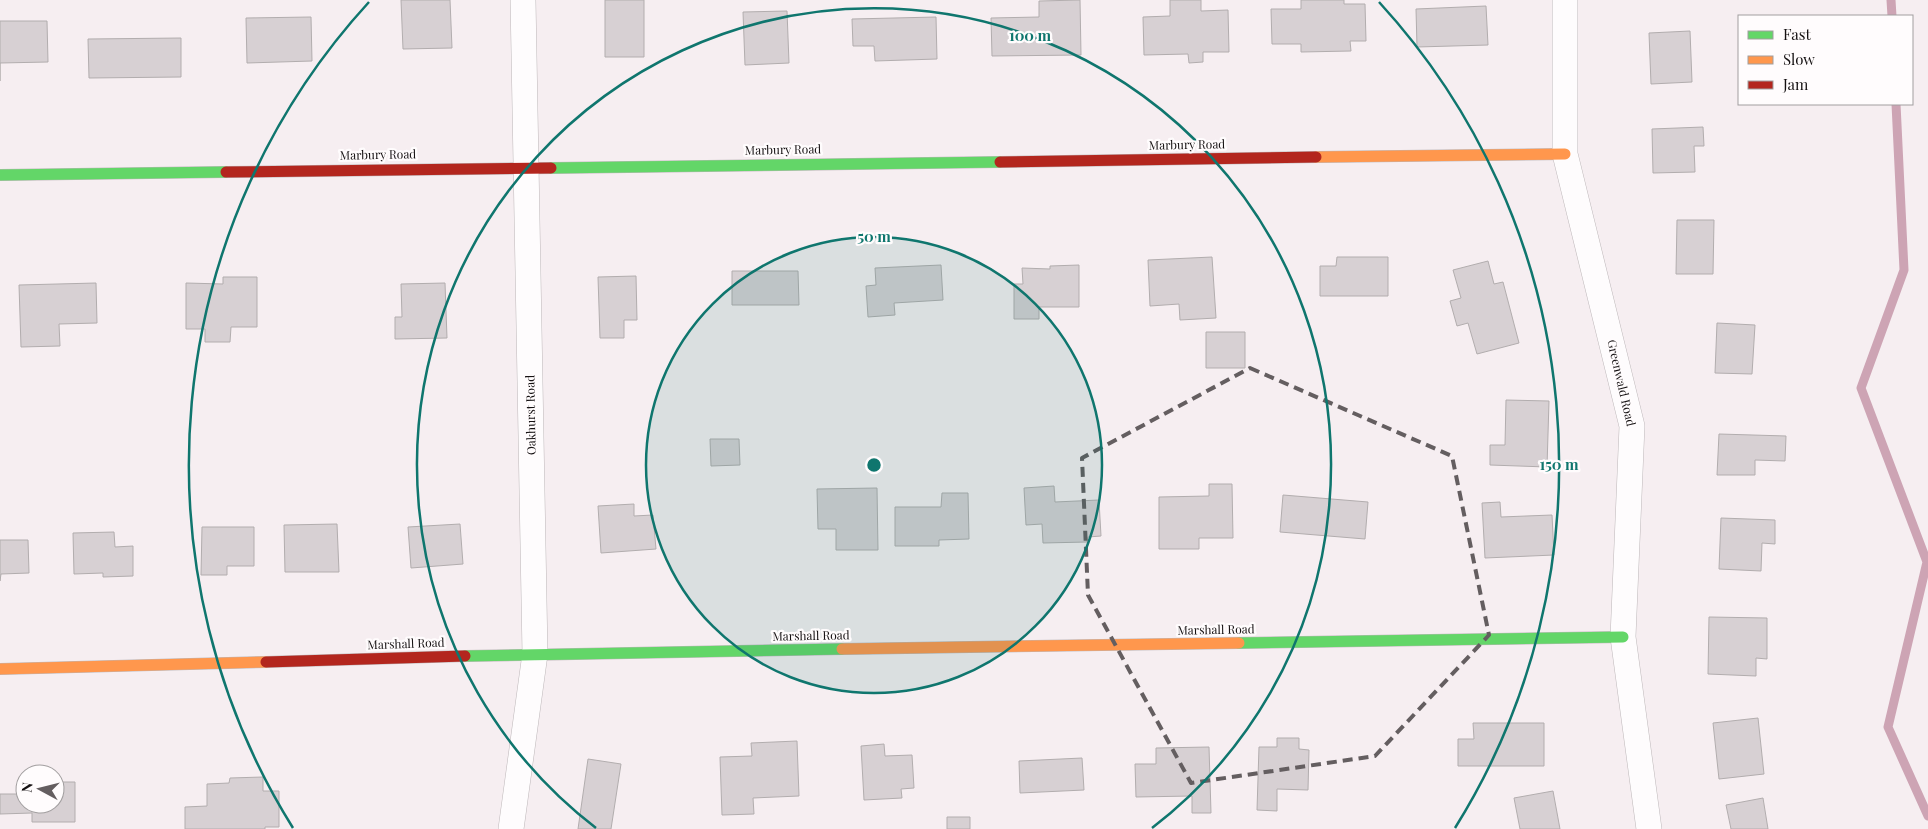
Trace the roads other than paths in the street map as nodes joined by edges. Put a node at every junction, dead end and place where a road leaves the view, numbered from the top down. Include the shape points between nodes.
1 (524, 0) edge
2 (1565, 0) edge
3 (1565, 154) junction
4 (527, 166) junction
5 (0, 175) edge
6 (1623, 637) junction
7 (535, 654) junction
8 (0, 669) edge
9 (511, 829) edge
10 (1649, 829) edge

1 - 4 street, Oakhurst Road
2 - 3 street, Greenwald Road
3 - 4 street, Marbury Road
3 - 6 street, Greenwald Road via 1632,426
4 - 5 street, Marbury Road
4 - 7 street, Oakhurst Road
6 - 7 street, Marshall Road
6 - 10 street, Greenwald Road
7 - 8 street, Marshall Road
7 - 9 street, Oakhurst Road

